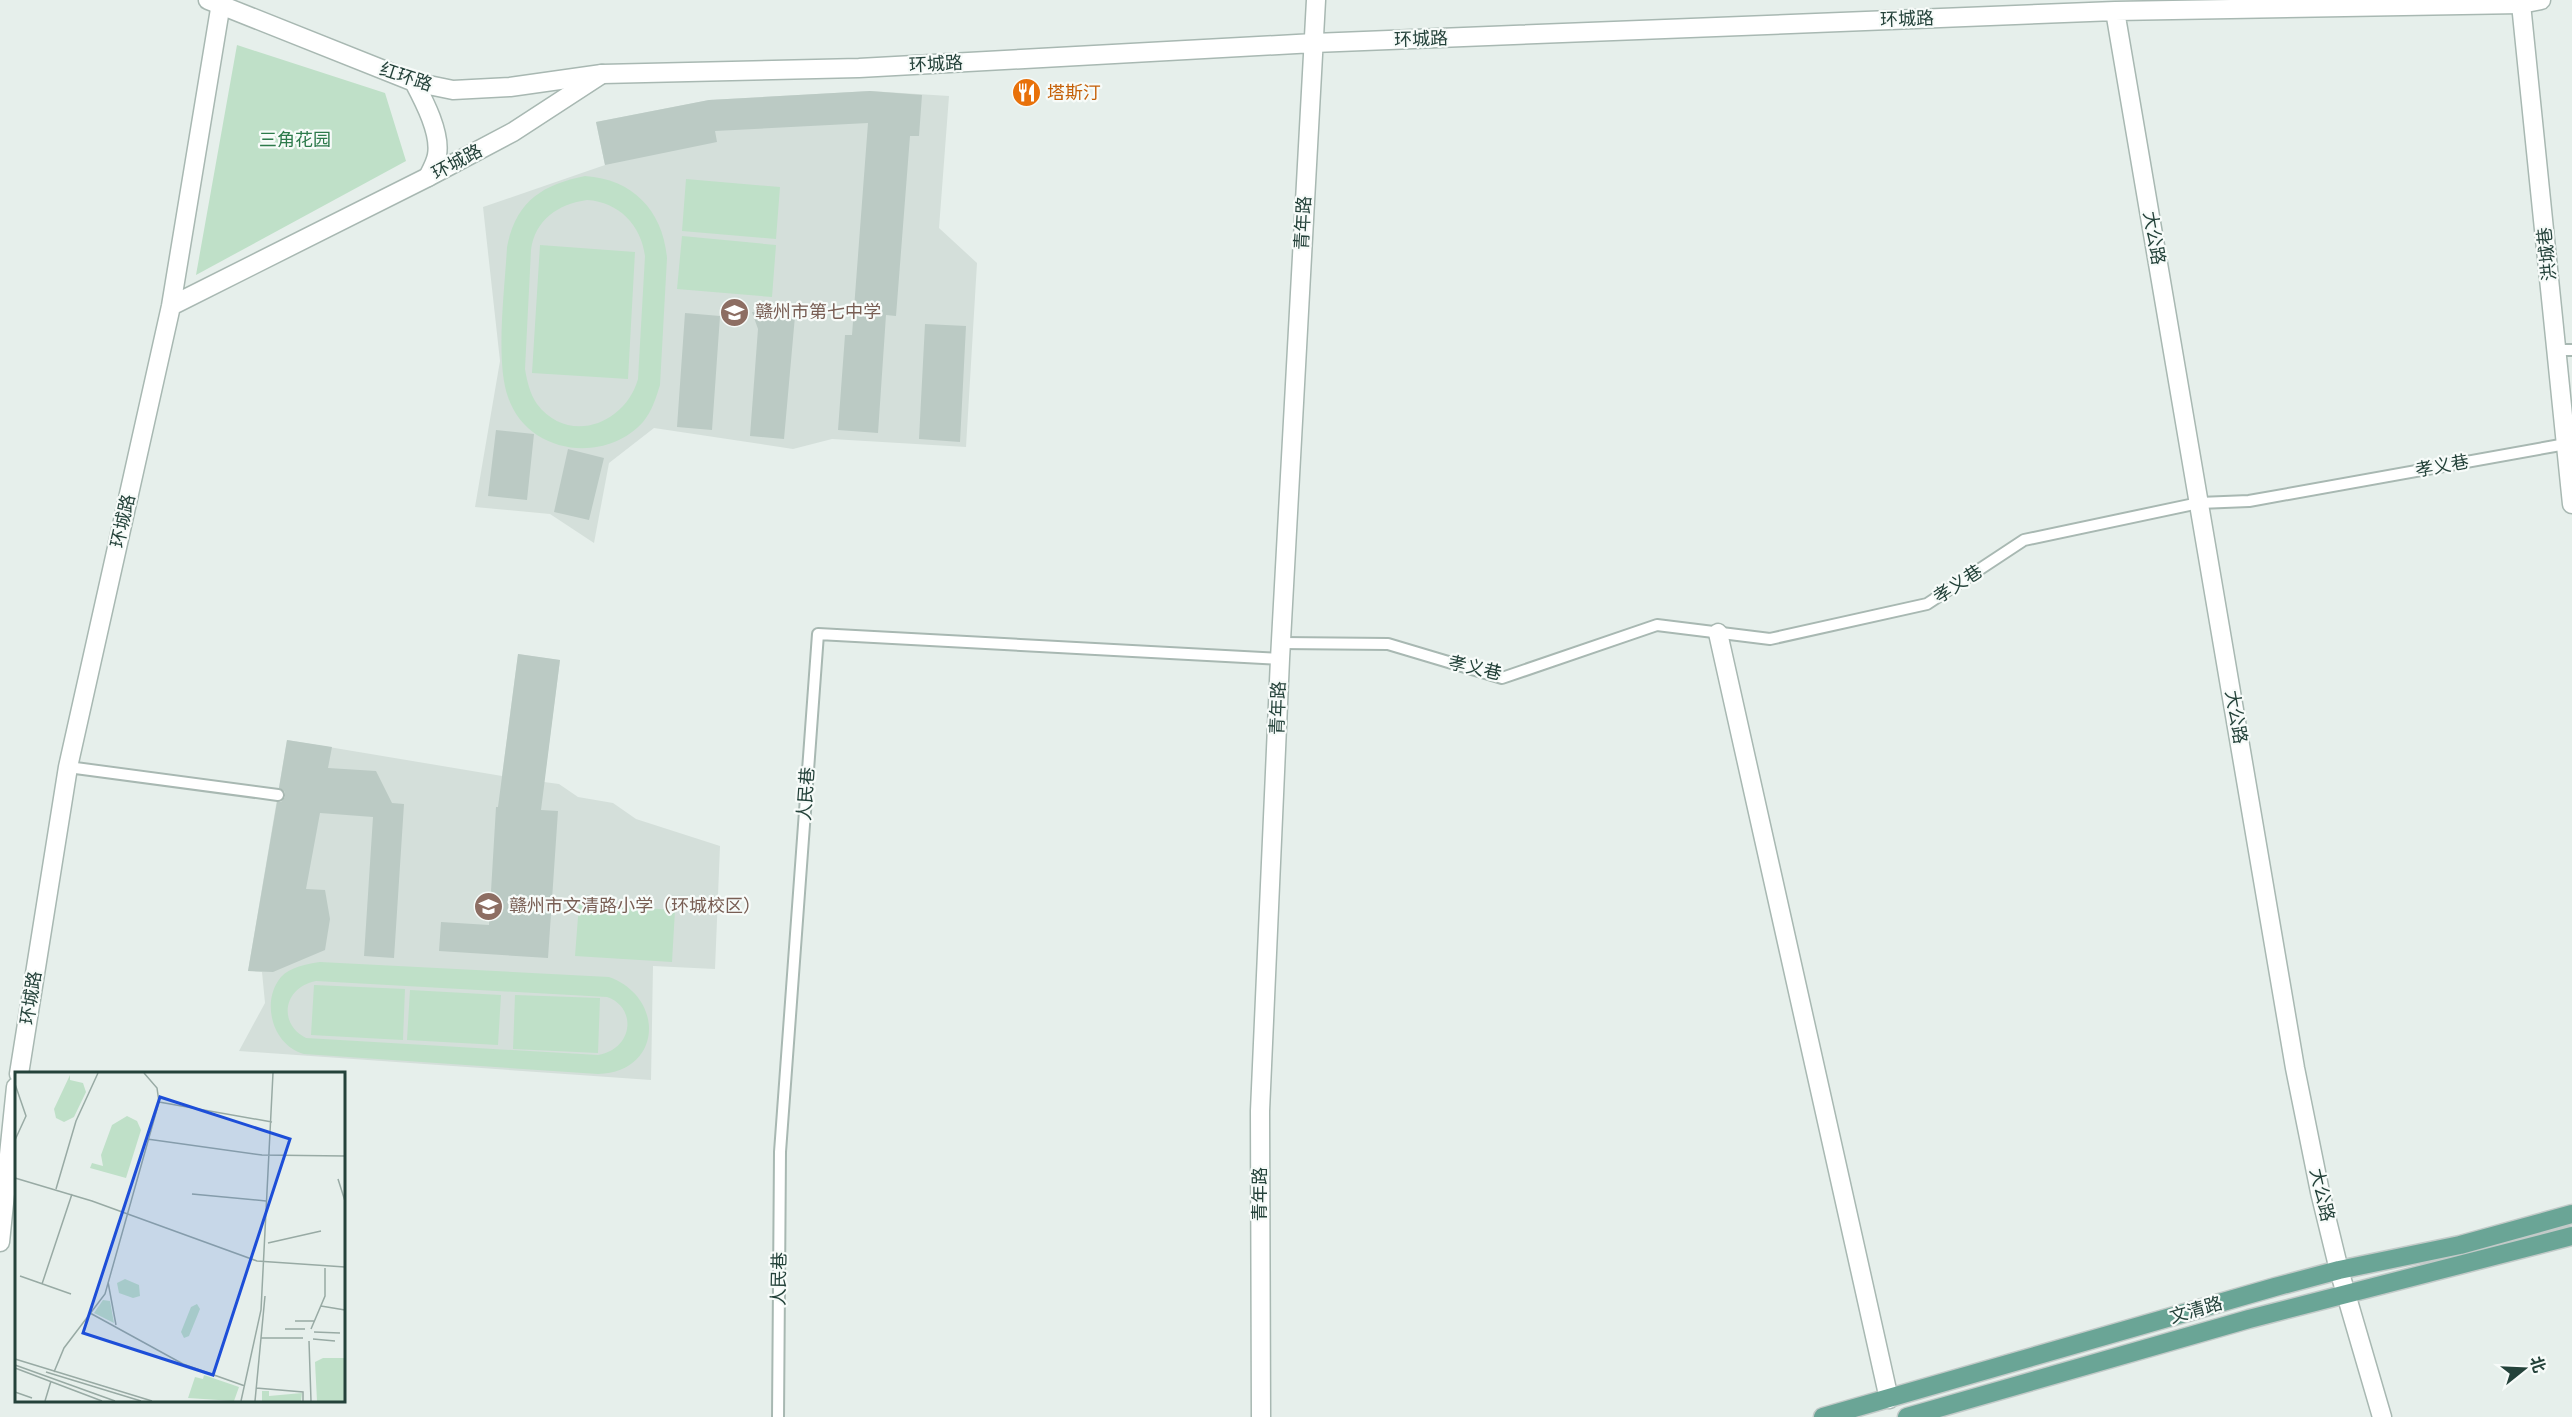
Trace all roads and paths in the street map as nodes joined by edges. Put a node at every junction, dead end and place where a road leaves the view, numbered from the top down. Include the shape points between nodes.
1 (1316, 0) edge
2 (2541, 0) edge
3 (215, 1) edge
4 (2522, 4) junction
5 (2115, 11) junction
6 (1314, 43) junction
7 (602, 74) junction
8 (414, 82) junction
9 (428, 177) junction
10 (171, 306) junction
11 (2564, 350) edge
12 (2566, 444) junction
13 (2199, 503) junction
14 (2572, 504) edge
15 (1718, 633) junction
16 (1280, 651) junction
17 (68, 767) junction
18 (278, 795) dead end
19 (19, 1072) edge
20 (15, 1097) edge
21 (2572, 1214) edge
22 (2572, 1236) edge
23 (0, 1242) edge
24 (2339, 1270) junction
25 (2346, 1295) junction
26 (1889, 1399) junction
27 (778, 1417) edge
28 (1261, 1417) edge
29 (1823, 1417) edge
30 (1907, 1417) edge
31 (2382, 1417) edge

1 - 6 street, 青年路
2 - 4 street, 环城路
3 - 8 street, 红环路
3 - 10 street
4 - 5 street, 环城路
4 - 11 street, 洪城巷
5 - 6 street, 环城路
5 - 13 street, 大公路
6 - 7 street, 环城路 via 859,68
6 - 16 street, 青年路
7 - 8 street, 红环路 via 510,87 453,90
7 - 9 street, 环城路 via 513,132
8 - 9 street via 429,110 435,133 438,154
9 - 10 street, 环城路
10 - 17 street, 环城路
11 - 12 street, 洪城巷
12 - 13 lane, 孝义巷 via 2249,501
12 - 14 street, 洪城巷
13 - 15 lane, 孝义巷 via 2024,540 1927,604 1770,639
13 - 24 street, 大公路 via 2295,1068
15 - 16 lane, 孝义巷 via 1657,625 1502,678 1388,644
15 - 26 street
16 - 27 lane, 人民巷 via 818,634 780,1152
16 - 28 street, 青年路 via 1260,1111
17 - 18 lane
17 - 19 street, 环城路
20 - 23 street
21 - 24 main road, 文清路 via 2460,1245
22 - 25 main road, 文清路
24 - 25 street, 大公路
24 - 26 main road, 文清路
25 - 30 main road, 文清路
25 - 31 street, 大公路
26 - 29 main road, 文清路

